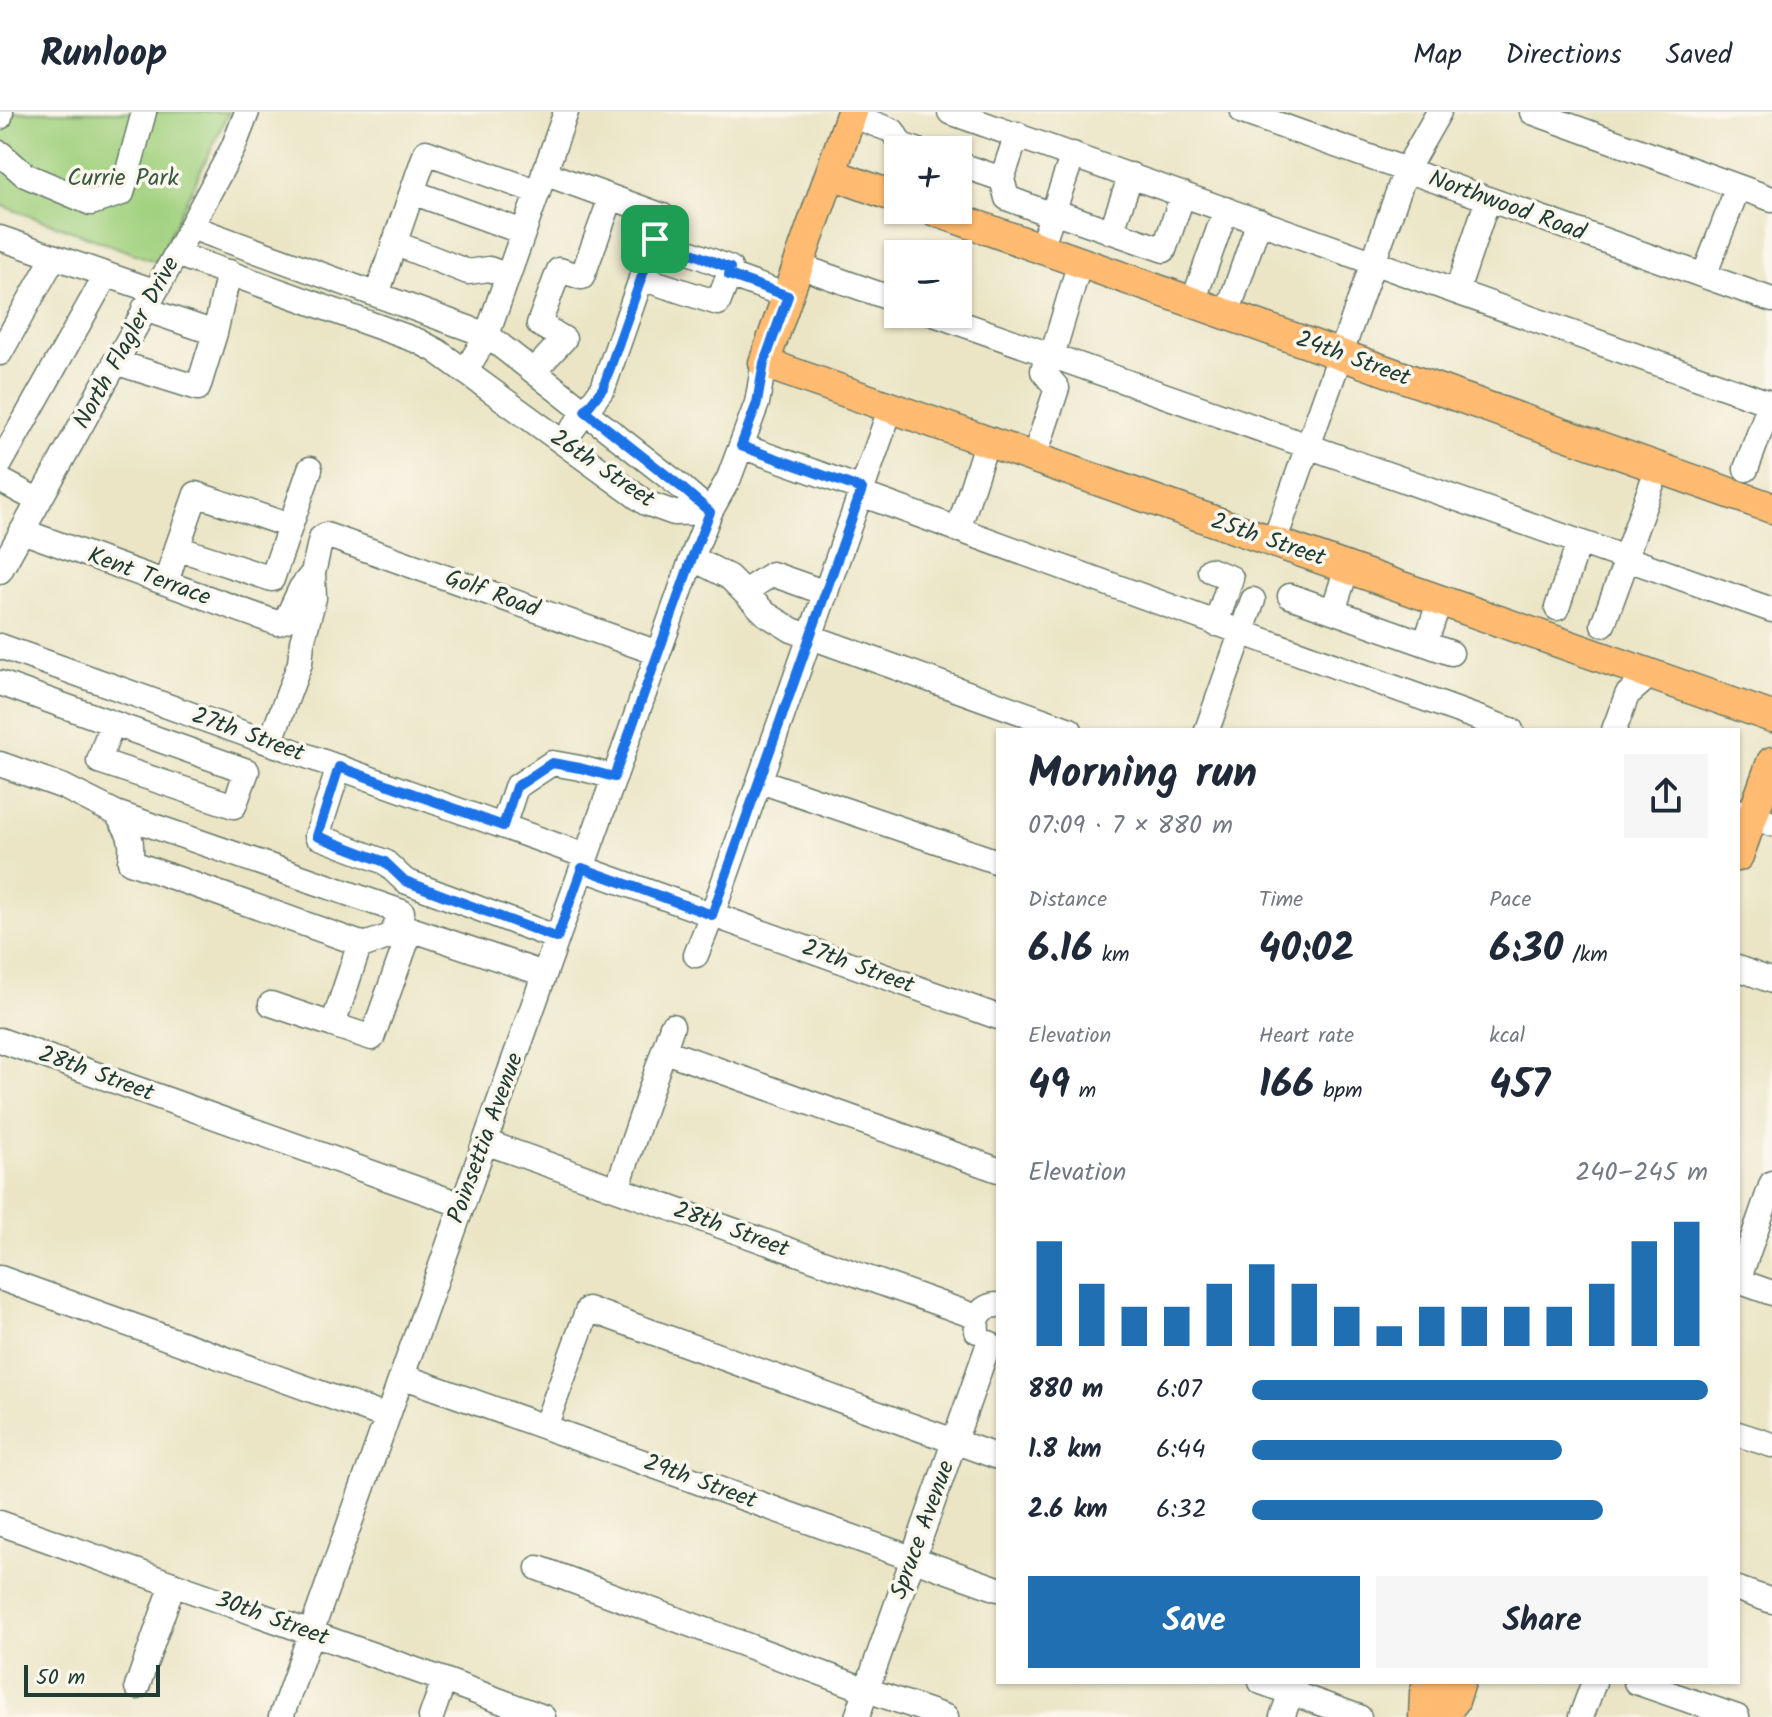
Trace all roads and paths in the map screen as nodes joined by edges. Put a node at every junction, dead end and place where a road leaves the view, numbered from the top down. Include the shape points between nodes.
1 (144, 112) edge
2 (247, 112) edge
3 (566, 112) edge
4 (950, 112) edge
5 (1243, 112) edge
6 (1439, 112) edge
7 (1532, 112) edge
8 (851, 114) edge
9 (1013, 126) edge
10 (896, 136) edge
11 (0, 153) edge
12 (1073, 154) junction
13 (972, 169) edge
14 (1406, 170) junction
15 (832, 174) junction
16 (1131, 175) junction
17 (1002, 179) junction
18 (541, 183) junction
19 (1738, 187) junction
20 (412, 192) junction
21 (884, 193) edge
22 (1183, 194) junction
23 (611, 198) junction
24 (1488, 199) junction
25 (1772, 199) edge
26 (1226, 209) junction
27 (1053, 213) junction
28 (1259, 221) junction
29 (972, 224) edge
30 (191, 227) junction
31 (523, 232) junction
32 (1111, 232) junction
33 (0, 238) edge
34 (655, 239) junction
35 (394, 243) junction
36 (1041, 248) junction
37 (255, 250) junction
38 (176, 254) junction
39 (54, 257) junction
40 (1374, 261) junction
41 (1080, 262) junction
42 (799, 266) junction
43 (106, 275) junction
44 (237, 275) junction
45 (729, 275) junction
46 (508, 276) junction
47 (1704, 276) junction
48 (641, 278) junction
49 (1457, 291) junction
50 (377, 294) junction
51 (788, 296) junction
52 (884, 296) edge
53 (149, 300) junction
54 (1772, 300) edge
55 (1193, 302) junction
56 (1227, 314) junction
57 (11, 315) edge
58 (972, 327) edge
59 (215, 333) junction
60 (487, 335) junction
61 (0, 353) edge
62 (1050, 355) junction
63 (1341, 355) junction
64 (115, 362) junction
65 (764, 363) junction
66 (534, 371) junction
67 (465, 372) junction
68 (1771, 404) edge
69 (891, 407) junction
70 (585, 411) junction
71 (987, 441) junction
72 (563, 442) junction
73 (741, 446) junction
74 (1308, 447) junction
75 (1034, 458) junction
76 (0, 464) edge
77 (1658, 467) junction
78 (310, 469) dead end
79 (1746, 469) dead end
80 (0, 480) edge
81 (861, 492) junction
82 (39, 501) junction
83 (1772, 508) edge
84 (710, 512) junction
85 (290, 526) junction
86 (14, 529) edge
87 (958, 530) junction
88 (1274, 542) junction
89 (1579, 542) junction
90 (177, 548) junction
91 (692, 558) junction
92 (1626, 559) junction
93 (1347, 568) junction
94 (1210, 570) dead end
95 (0, 571) edge
96 (313, 573) junction
97 (166, 583) junction
98 (744, 592) junction
99 (826, 593) junction
100 (1290, 596) dead end
101 (1253, 600) dead end
102 (1440, 600) junction
103 (1557, 608) dead end
104 (1772, 610) edge
105 (1333, 611) junction
106 (1216, 624) junction
107 (1603, 624) dead end
108 (1242, 634) junction
109 (810, 637) junction
110 (1425, 644) junction
111 (0, 646) edge
112 (658, 653) junction
113 (1451, 653) dead end
114 (1651, 674) junction
115 (101, 682) junction
116 (0, 683) edge
117 (1772, 717) edge
118 (101, 719) junction
119 (1064, 728) edge
120 (1208, 728) edge
121 (1505, 728) edge
122 (1615, 728) edge
123 (264, 741) junction
124 (1772, 762) edge
125 (0, 764) edge
126 (339, 767) junction
127 (247, 771) junction
128 (614, 777) junction
129 (760, 781) junction
130 (116, 813) junction
131 (1754, 817) edge
132 (503, 826) junction
133 (1740, 851) edge
134 (996, 861) edge
135 (584, 862) junction
136 (712, 915) junction
137 (404, 927) junction
138 (557, 938) junction
139 (360, 943) junction
140 (696, 955) dead end
141 (1740, 969) edge
142 (544, 974) junction
143 (1772, 981) edge
144 (271, 1004) dead end
145 (996, 1016) edge
146 (333, 1025) junction
147 (672, 1026) dead end
148 (0, 1040) edge
149 (665, 1051) junction
150 (485, 1142) junction
151 (996, 1169) edge
152 (1772, 1183) edge
153 (617, 1189) junction
154 (462, 1205) junction
155 (1740, 1275) edge
156 (0, 1278) edge
157 (1740, 1282) edge
158 (1772, 1293) edge
159 (988, 1311) edge
160 (994, 1344) edge
161 (402, 1376) junction
162 (387, 1417) junction
163 (545, 1427) junction
164 (1740, 1435) edge
165 (955, 1442) junction
166 (1772, 1445) edge
167 (996, 1456) edge
168 (0, 1523) edge
169 (913, 1559) junction
170 (538, 1568) dead end
171 (173, 1584) junction
172 (996, 1588) edge
173 (1740, 1590) edge
174 (1772, 1601) edge
175 (311, 1632) junction
176 (444, 1680) junction
177 (1428, 1684) edge
178 (1459, 1684) edge
179 (1593, 1684) edge
180 (1642, 1684) edge
181 (137, 1687) dead end
182 (1293, 1687) edge
183 (867, 1690) junction
184 (281, 1717) edge
185 (431, 1717) edge
186 (543, 1717) edge
187 (857, 1717) edge
188 (946, 1717) edge
189 (1282, 1717) edge
190 (1359, 1717) edge
191 (1424, 1717) edge
192 (1441, 1717) edge
193 (1581, 1717) edge
194 (1737, 1717) edge

1 - 11 street via 122,193 91,203 25,175
2 - 30 street, North Flagler Drive
3 - 18 street
4 - 9 street
5 - 14 street, Northwood Road
6 - 14 street
7 - 19 street
8 - 10 street
8 - 15 main road
9 - 12 street
9 - 17 street
12 - 16 street
12 - 27 street
13 - 17 street
14 - 24 street, Northwood Road
14 - 40 street
15 - 21 main road
15 - 42 main road
16 - 22 street
16 - 32 street
17 - 27 street via 1007,198
18 - 20 street via 426,152
18 - 23 street
18 - 31 street
19 - 25 street
19 - 47 street
20 - 31 street
20 - 35 street
22 - 26 street
22 - 32 street via 1164,250
23 - 34 street via 663,216
23 - 66 street via 582,277 559,270 539,324 564,339
24 - 47 street, Northwood Road
24 - 49 street
26 - 28 street
26 - 55 street
27 - 32 street
27 - 36 street
28 - 40 street
28 - 56 street
29 - 36 main road, 24th Street
30 - 37 street, 26th Street
30 - 38 street, North Flagler Drive
31 - 46 street
33 - 39 street
34 - 45 street via 730,268
34 - 48 street
35 - 46 street via 468,272 489,269
35 - 50 street
36 - 41 main road, 24th Street
37 - 44 street
37 - 50 street, 26th Street
38 - 44 street, 26th Street
38 - 53 street, North Flagler Drive
39 - 43 street
39 - 57 street
40 - 49 street
40 - 63 street
41 - 55 main road, 24th Street
41 - 62 street
42 - 51 main road
42 - 52 street
43 - 53 street
43 - 76 street
44 - 59 street
44 - 67 street, 26th Street via 418,341
45 - 48 street via 718,303
45 - 51 street
46 - 60 street
47 - 54 street, Northwood Road
48 - 70 street via 603,388
49 - 68 street
50 - 60 street, 26th Street
51 - 65 main road
53 - 59 street
53 - 64 street, North Flagler Drive
55 - 56 main road, 24th Street
56 - 63 main road, 24th Street
57 - 61 street
58 - 62 street
59 - 64 street via 198,388
60 - 66 street, 26th Street
60 - 67 street
62 - 74 street
62 - 75 street via 1043,371 1057,388
63 - 74 street
63 - 77 main road, 24th Street
64 - 82 street, North Flagler Drive
65 - 69 main road, 25th Street
65 - 73 street
65 - 84 street via 743,398 716,470
66 - 70 street, 26th Street
67 - 72 street, 26th Street
68 - 79 street
69 - 71 main road, 25th Street
69 - 81 street
70 - 72 street
70 - 84 street, 26th Street
71 - 75 main road, 25th Street
71 - 87 street
72 - 84 street, 26th Street via 646,503 674,513
73 - 81 street
73 - 84 street
74 - 88 street
74 - 89 street
75 - 88 main road, 25th Street
77 - 83 main road, 24th Street
77 - 92 street
78 - 85 street
80 - 82 street
81 - 87 street
81 - 99 street
82 - 86 street, North Flagler Drive
84 - 91 street, Poinsettia Avenue
85 - 90 street via 272,579
85 - 90 street via 196,494
86 - 95 street, North Flagler Drive
86 - 97 street, Kent Terrace
87 - 106 street
88 - 93 main road, 25th Street
89 - 92 street
89 - 103 street
90 - 97 street
91 - 98 street via 729,577
91 - 112 street, Poinsettia Avenue
92 - 104 street
92 - 107 street
93 - 102 main road, 25th Street
93 - 105 street
94 - 106 street via 1231,578
96 - 97 street, Kent Terrace via 286,620 277,623
96 - 112 street, Golf Road via 326,535
96 - 123 street via 314,598 300,663
98 - 99 street via 772,574
98 - 109 street via 778,623
99 - 109 street
100 - 105 street
101 - 108 street
102 - 110 street
102 - 114 main road, 25th Street
105 - 110 street
106 - 108 street
108 - 120 street
108 - 121 street
109 - 119 street
109 - 129 street
110 - 113 street
111 - 115 street, 27th Street
112 - 128 street, Poinsettia Avenue
114 - 117 main road, 25th Street
114 - 122 street via 1627,695
115 - 118 street
115 - 123 street, 27th Street
116 - 118 street
118 - 127 street
118 - 127 street via 99,761 234,806
123 - 126 street, 27th Street
123 - 127 street
124 - 131 main road
125 - 130 street
126 - 132 street, 27th Street
126 - 138 street via 317,836 385,862 405,881
128 - 132 street via 552,763 516,787
128 - 135 street, Poinsettia Avenue
129 - 134 street
129 - 136 street
130 - 137 street via 402,912
130 - 139 street via 129,830 130,862
131 - 133 main road
132 - 135 street, 27th Street
135 - 136 street, 27th Street
135 - 138 street, Poinsettia Avenue
136 - 140 street
136 - 145 street, 27th Street
137 - 139 street via 391,936
137 - 142 street
137 - 146 street via 372,1038
138 - 142 street, Poinsettia Avenue
139 - 146 street
141 - 143 street
142 - 150 street, Poinsettia Avenue
144 - 146 street
147 - 149 street
148 - 154 street, 28th Street
149 - 151 street
149 - 153 street
150 - 153 street, 28th Street
150 - 154 street, Poinsettia Avenue
152 - 155 street
153 - 159 street, 28th Street
154 - 161 street, Poinsettia Avenue
156 - 162 street
157 - 158 street
159 - 160 street via 977,1330
160 - 165 street, Spruce Avenue
161 - 162 street, Poinsettia Avenue
161 - 163 street, 29th Street
162 - 175 street, Poinsettia Avenue
163 - 165 street via 588,1309
163 - 169 street, 29th Street
164 - 166 street
165 - 167 street
165 - 169 street, Spruce Avenue
168 - 171 street, 30th Street
169 - 172 street, 29th Street
169 - 183 street, Spruce Avenue
170 - 183 street
171 - 175 street, 30th Street
171 - 181 street
173 - 174 street
175 - 176 street, 30th Street
175 - 184 street, Poinsettia Avenue
176 - 185 street
176 - 186 street, 30th Street
177 - 191 main road
178 - 192 main road
179 - 193 street
180 - 194 street
182 - 189 street
182 - 190 street
183 - 187 street, Spruce Avenue
183 - 188 street

